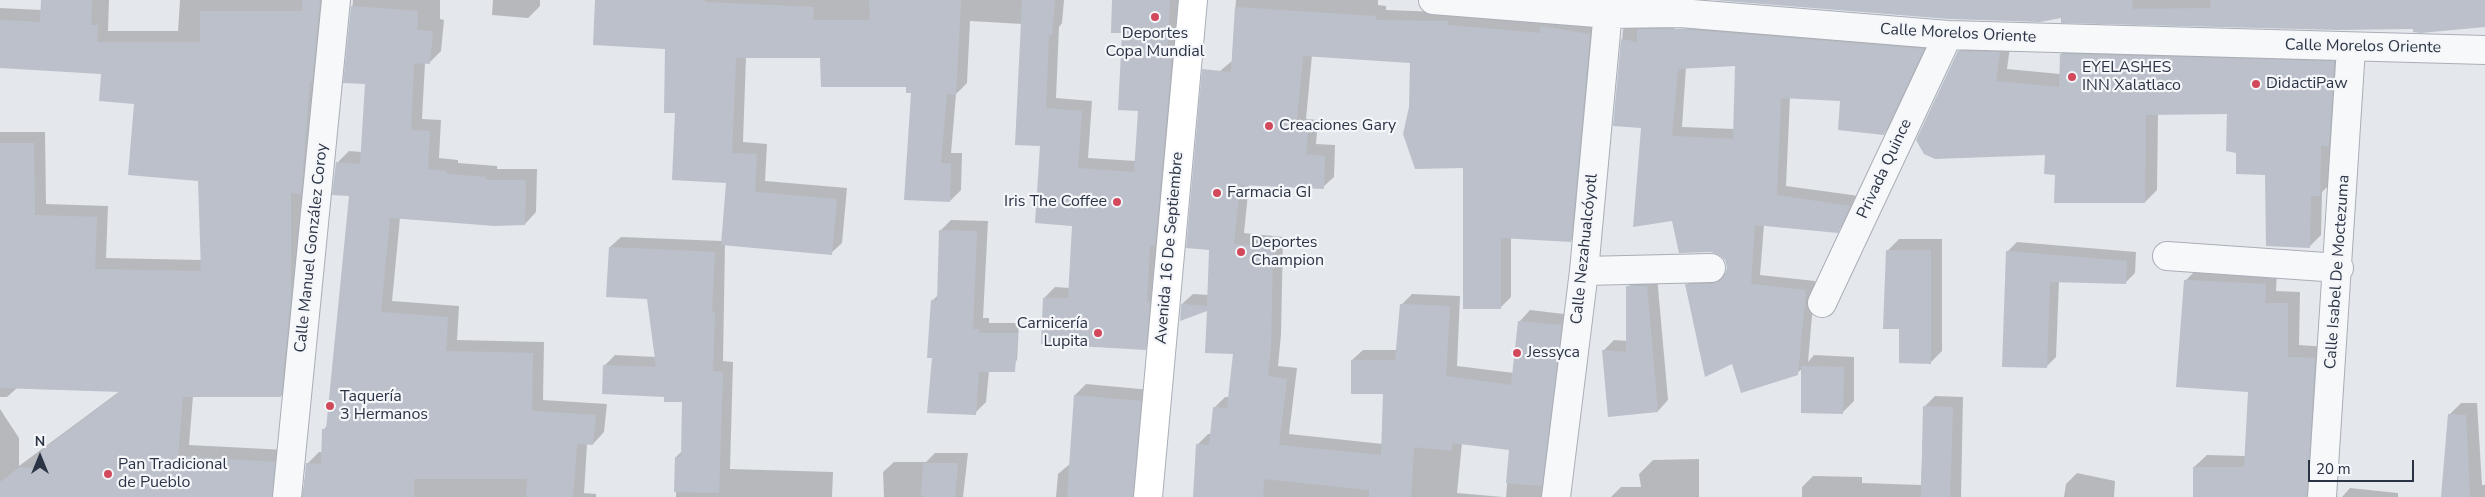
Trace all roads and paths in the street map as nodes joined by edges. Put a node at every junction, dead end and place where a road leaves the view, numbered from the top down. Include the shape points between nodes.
1 (336, 0) edge
2 (1193, 0) edge
3 (1433, 0) edge
4 (1609, 7) edge
5 (1683, 7) edge
6 (1948, 36) junction
7 (2351, 48) junction
8 (2485, 50) edge
9 (2168, 256) dead end
10 (1711, 268) dead end
11 (2339, 268) junction
12 (1584, 271) junction
13 (1822, 303) dead end
14 (288, 497) edge
15 (1148, 497) edge
16 (1556, 497) edge
17 (2322, 497) edge

1 - 14 street, Calle Manuel González Coroy
2 - 15 main road, Avenida 16 De Septiembre
3 - 4 street, Calle Morelos Oriente
4 - 5 street, Calle Morelos Oriente
4 - 12 street, Calle Nezahualcóyotl
5 - 6 street, Calle Morelos Oriente
6 - 7 street, Calle Morelos Oriente
6 - 13 street, Privada Quince
7 - 8 street, Calle Morelos Oriente
7 - 11 street, Calle Isabel De Moctezuma
9 - 11 street
10 - 12 street
11 - 17 street, Calle Isabel De Moctezuma
12 - 16 street, Calle Nezahualcóyotl

